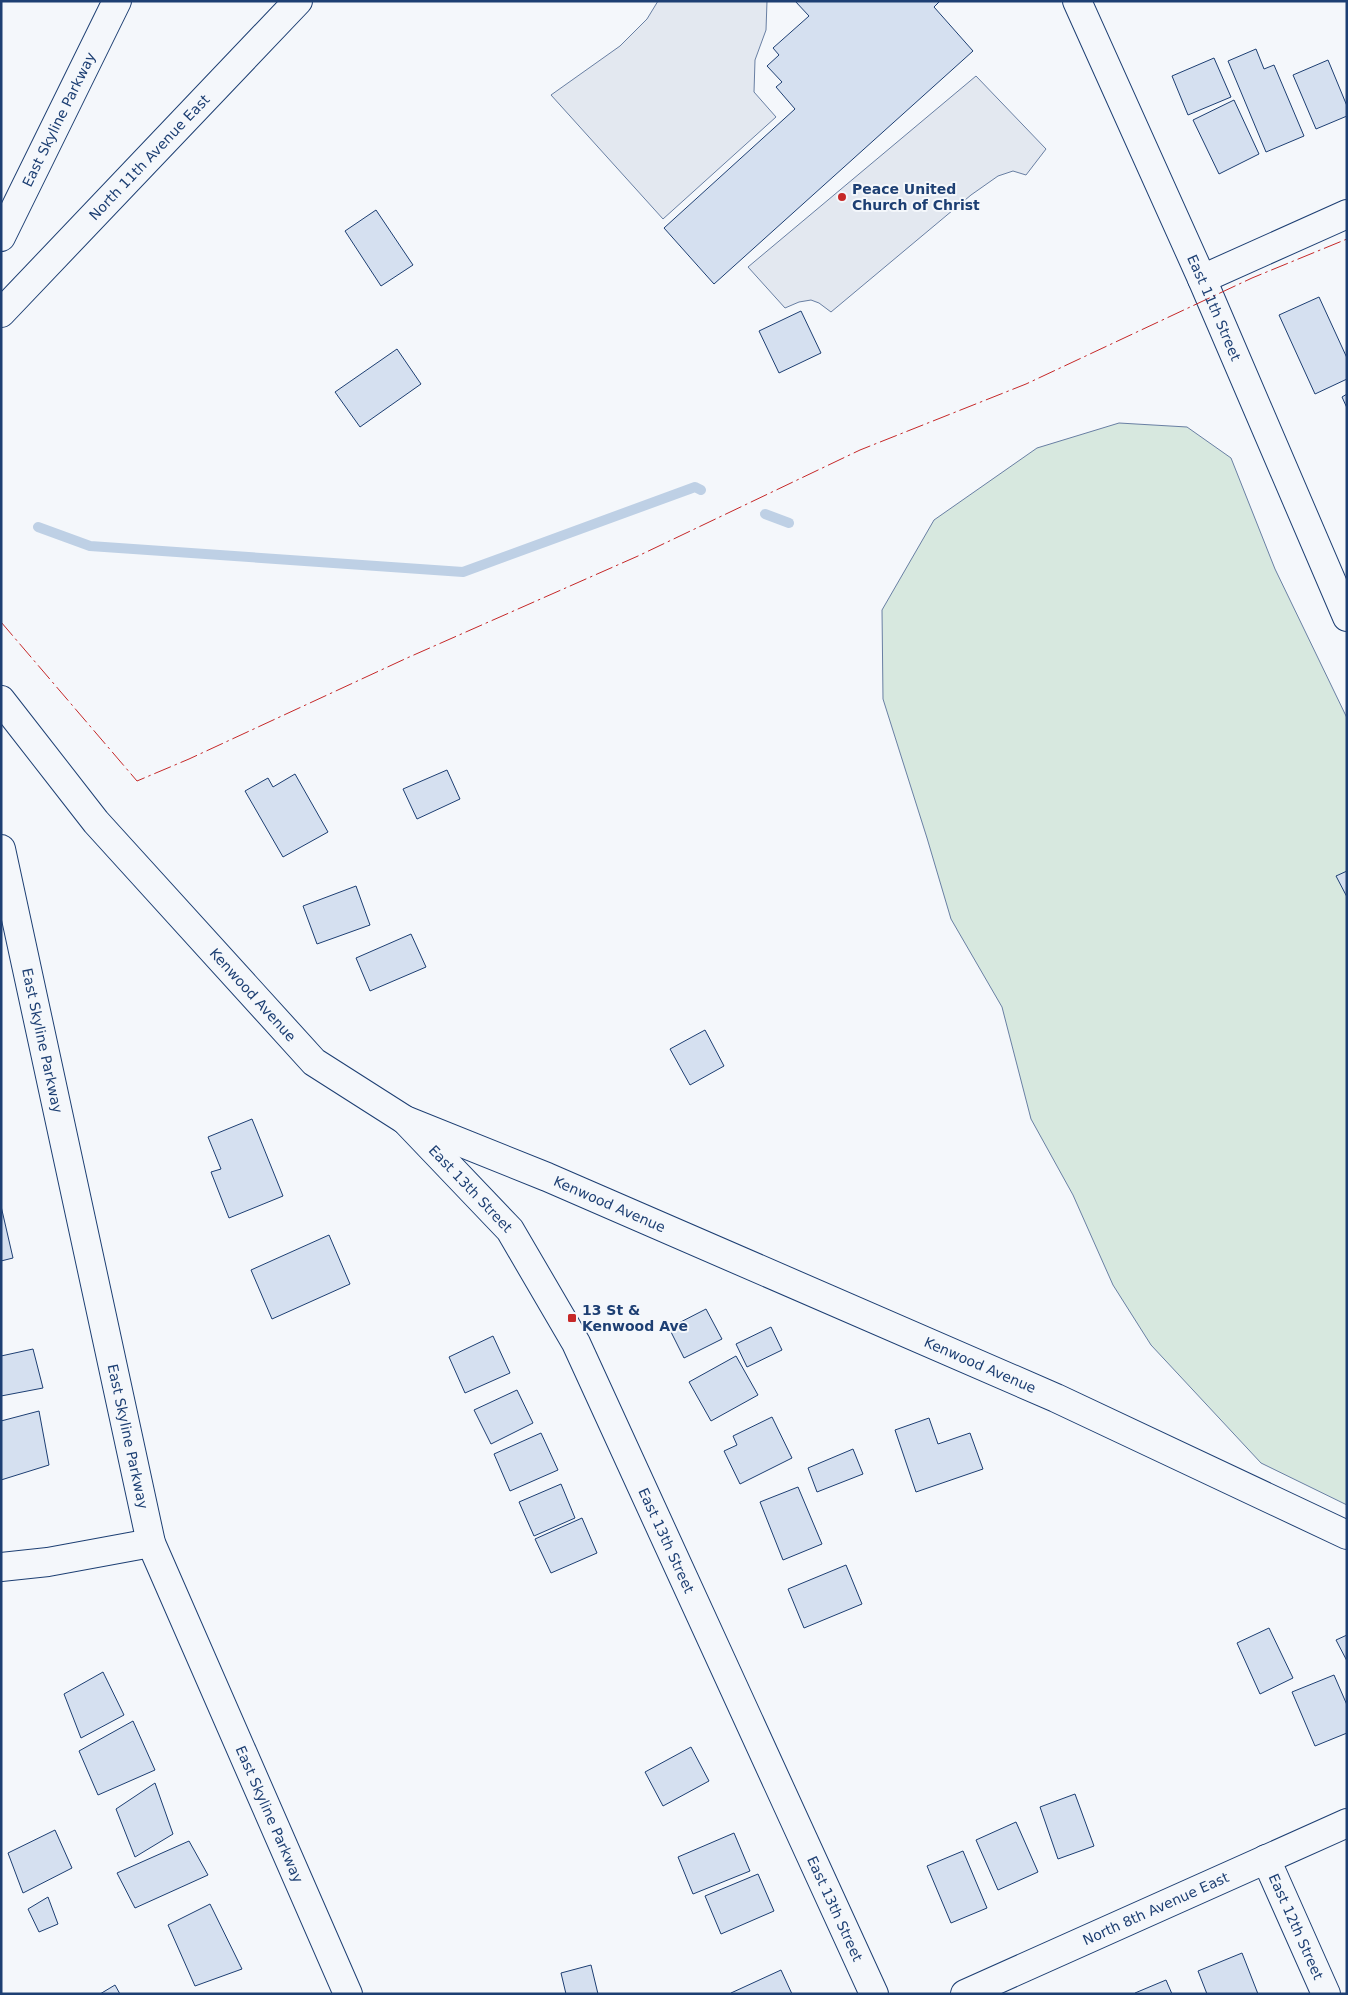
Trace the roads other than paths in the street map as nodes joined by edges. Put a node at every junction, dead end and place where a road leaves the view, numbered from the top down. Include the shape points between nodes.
1 (117, 1) edge
2 (298, 1) edge
3 (1077, 1) edge
4 (1347, 214) edge
5 (1, 237) edge
6 (1202, 279) junction
7 (1, 313) edge
8 (1347, 617) edge
9 (1, 700) edge
10 (1, 849) edge
11 (405, 1120) junction
12 (1347, 1535) edge
13 (151, 1543) junction
14 (1, 1567) edge
15 (1347, 1823) edge
16 (1266, 1859) junction
17 (348, 1994) edge
18 (874, 1994) edge
19 (965, 1994) edge
20 (1326, 1994) edge

1 - 5 street, East Skyline Parkway
2 - 7 street, North 11th Avenue East
3 - 6 street, East 11th Street
4 - 6 street
6 - 8 street, East 11th Street
9 - 11 street, Kenwood Avenue via 96,822 314,1062
10 - 13 street, East Skyline Parkway
11 - 12 street, Kenwood Avenue via 547,1177 1047,1394
11 - 18 street, East 13th Street via 510,1230 576,1343
13 - 14 street
13 - 17 street, East Skyline Parkway
15 - 16 street, North 8th Avenue East
16 - 19 street, North 8th Avenue East
16 - 20 street, East 12th Street

